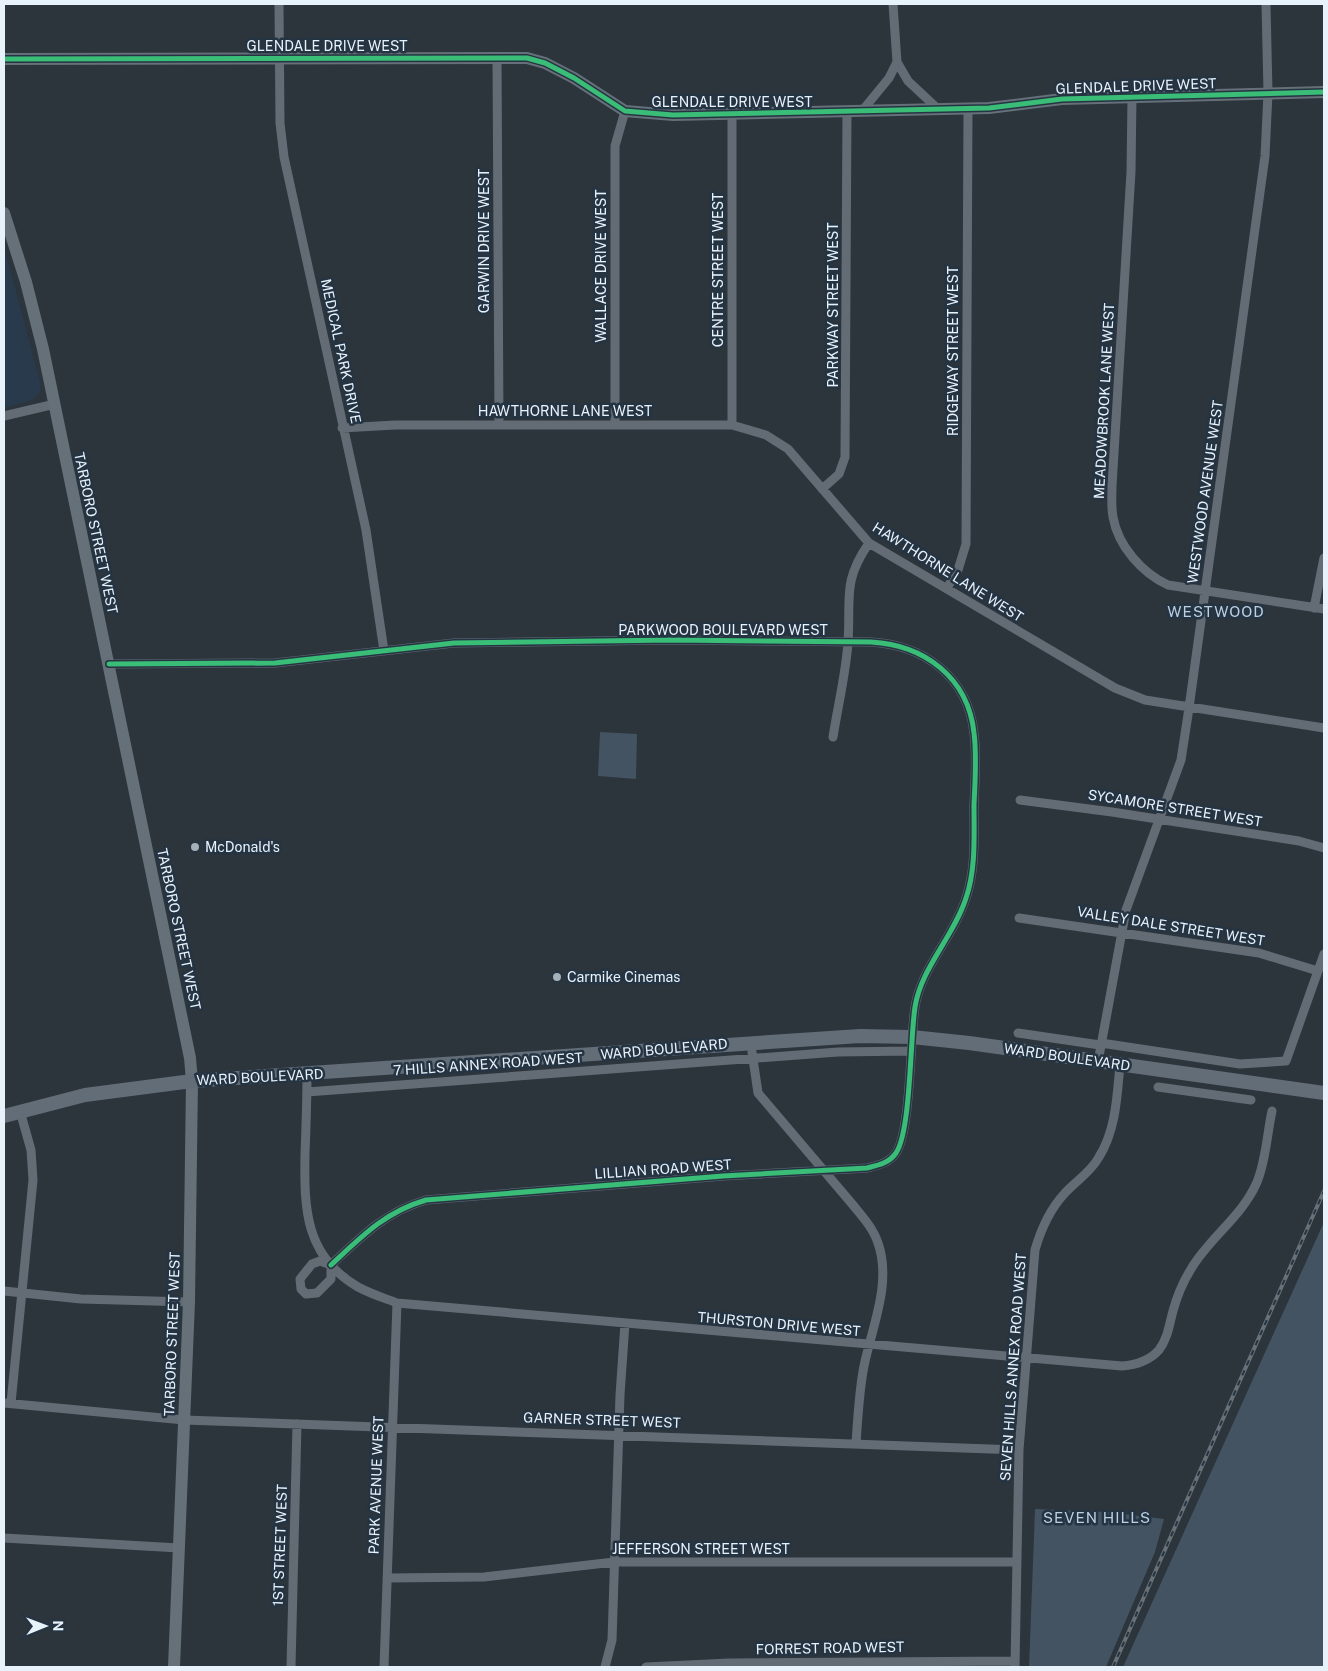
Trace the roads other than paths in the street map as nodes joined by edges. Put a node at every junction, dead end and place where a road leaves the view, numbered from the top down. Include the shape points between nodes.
1 (279, 4) edge
2 (893, 4) edge
3 (1266, 4) edge
4 (279, 57) junction
5 (497, 57) junction
6 (4, 59) edge
7 (897, 62) junction
8 (1324, 92) edge
9 (1268, 93) junction
10 (1132, 97) junction
11 (938, 109) junction
12 (968, 109) junction
13 (624, 110) junction
14 (862, 111) junction
15 (847, 112) junction
16 (732, 114) junction
17 (4, 213) edge
18 (55, 404) junction
19 (4, 416) edge
20 (499, 424) junction
21 (615, 424) junction
22 (732, 425) junction
23 (342, 428) junction
24 (822, 488) junction
25 (869, 543) junction
26 (1324, 558) edge
27 (947, 588) junction
28 (1204, 592) junction
29 (1314, 608) junction
30 (1324, 609) edge
31 (848, 642) junction
32 (384, 651) junction
33 (109, 664) junction
34 (1189, 708) junction
35 (1324, 728) edge
36 (833, 737) dead end
37 (1020, 800) dead end
38 (1160, 820) junction
39 (1324, 848) edge
40 (1018, 918) dead end
41 (1121, 932) junction
42 (1324, 954) edge
43 (1318, 970) junction
44 (1018, 1033) dead end
45 (751, 1042) junction
46 (911, 1044) junction
47 (1101, 1044) junction
48 (752, 1058) junction
49 (1098, 1062) junction
50 (1120, 1065) junction
51 (307, 1074) junction
52 (1194, 1076) junction
53 (192, 1081) junction
54 (1158, 1087) dead end
55 (1192, 1091) junction
56 (307, 1092) junction
57 (1324, 1094) edge
58 (1250, 1100) dead end
59 (20, 1111) junction
60 (1272, 1111) dead end
61 (4, 1116) edge
62 (824, 1170) junction
63 (331, 1265) junction
64 (4, 1291) edge
65 (24, 1292) junction
66 (189, 1302) junction
67 (397, 1303) junction
68 (625, 1323) junction
69 (869, 1346) junction
70 (1026, 1357) junction
71 (8, 1403) edge
72 (184, 1420) junction
73 (297, 1424) junction
74 (392, 1429) junction
75 (618, 1434) junction
76 (856, 1442) junction
77 (1019, 1450) junction
78 (4, 1538) edge
79 (179, 1548) junction
80 (614, 1562) junction
81 (1017, 1562) junction
82 (387, 1578) junction
83 (1015, 1664) edge
84 (762, 1665) edge
85 (174, 1667) edge
86 (291, 1667) edge
87 (384, 1667) edge
88 (605, 1667) edge
89 (646, 1667) edge

1 - 4 street, MEDICAL PARK DRIVE
2 - 7 street
3 - 9 street, WESTWOOD AVENUE WEST
4 - 5 main road, GLENDALE DRIVE WEST
4 - 6 main road, GLENDALE DRIVE WEST
4 - 23 street, MEDICAL PARK DRIVE via 284,157
5 - 13 main road, GLENDALE DRIVE WEST via 528,58 545,63
5 - 20 street, GARWIN DRIVE WEST
7 - 11 street via 908,81
7 - 14 street
8 - 9 main road, GLENDALE DRIVE WEST
9 - 10 main road, GLENDALE DRIVE WEST
9 - 28 street, WESTWOOD AVENUE WEST via 1266,156
10 - 12 main road, GLENDALE DRIVE WEST via 1062,99
10 - 28 street, MEADOWBROOK LANE WEST via 1113,517 1119,536 1132,558 1155,579
11 - 12 main road, GLENDALE DRIVE WEST
11 - 14 main road, GLENDALE DRIVE WEST
12 - 27 street, RIDGEWAY STREET WEST via 966,544 958,570
13 - 16 main road, GLENDALE DRIVE WEST via 673,115
13 - 21 street, WALLACE DRIVE WEST via 615,146
14 - 15 main road, GLENDALE DRIVE WEST
15 - 16 main road, GLENDALE DRIVE WEST
15 - 24 street, PARKWAY STREET WEST via 845,457 839,474
16 - 22 street, CENTRE STREET WEST
17 - 18 main road, TARBORO STREET WEST via 34,309
18 - 19 street
18 - 33 main road, TARBORO STREET WEST
20 - 21 street, HAWTHORNE LANE WEST
20 - 23 street, HAWTHORNE LANE WEST
21 - 22 street, HAWTHORNE LANE WEST
22 - 24 street, HAWTHORNE LANE WEST via 766,435 788,449
23 - 32 street, MEDICAL PARK DRIVE via 368,536
24 - 25 street, HAWTHORNE LANE WEST
25 - 27 street, HAWTHORNE LANE WEST
25 - 31 street via 856,562 851,578
26 - 29 street
27 - 34 street, HAWTHORNE LANE WEST via 1115,688 1144,700
28 - 29 street, MEADOWBROOK LANE WEST
28 - 34 street, WESTWOOD AVENUE WEST
29 - 30 street, MEADOWBROOK LANE WEST
31 - 32 street, PARKWOOD BOULEVARD WEST via 454,643
31 - 36 street
31 - 46 street, PARKWOOD BOULEVARD WEST via 886,643 930,659 960,691 974,731 973,855 968,892 919,991
32 - 33 street, PARKWOOD BOULEVARD WEST via 274,663
33 - 53 main road, TARBORO STREET WEST
34 - 35 street, HAWTHORNE LANE WEST
34 - 38 street, WESTWOOD AVENUE WEST via 1181,760
37 - 38 street, SYCAMORE STREET WEST
38 - 39 street, SYCAMORE STREET WEST via 1299,841
38 - 41 street, WESTWOOD AVENUE WEST via 1126,910
40 - 41 street, VALLEY DALE STREET WEST
41 - 43 street, VALLEY DALE STREET WEST via 1259,952
41 - 47 street, WESTWOOD AVENUE WEST
42 - 43 street
43 - 47 street via 1286,1061 1240,1064
44 - 47 street
45 - 46 main road, WARD BOULEVARD via 851,1036
45 - 48 street
45 - 51 main road, WARD BOULEVARD
46 - 48 street, 7 HILLS ANNEX ROAD WEST
46 - 49 main road, WARD BOULEVARD
46 - 62 street, LILLIAN ROAD WEST via 904,1130 897,1152 881,1164 867,1168
47 - 49 street, WESTWOOD AVENUE WEST
48 - 56 street, 7 HILLS ANNEX ROAD WEST
48 - 62 street via 758,1093
49 - 50 main road, WARD BOULEVARD
50 - 52 main road, WARD BOULEVARD
50 - 70 street, SEVEN HILLS ANNEX ROAD WEST via 1112,1127 1105,1146 1092,1167 1057,1202 1040,1232 1035,1250
51 - 53 main road, WARD BOULEVARD
51 - 56 street, THURSTON DRIVE WEST
52 - 55 street
52 - 57 main road, WARD BOULEVARD
53 - 59 main road, WARD BOULEVARD via 85,1095
53 - 66 main road, TARBORO STREET WEST
54 - 55 street
55 - 58 street
56 - 63 street, THURSTON DRIVE WEST via 306,1207 313,1237
59 - 61 main road, WARD BOULEVARD
59 - 65 street via 33,1168
60 - 70 street, THURSTON DRIVE WEST via 1262,1164 1252,1192 1237,1216 1192,1268 1178,1296 1167,1337 1156,1352 1140,1363 1122,1366
62 - 63 street, LILLIAN ROAD WEST via 426,1200 380,1221
62 - 69 street via 867,1222 878,1243 883,1266 882,1292
63 - 67 street, THURSTON DRIVE WEST via 358,1287
64 - 65 street
65 - 66 street via 81,1299
65 - 71 street
66 - 72 main road, TARBORO STREET WEST
67 - 68 street, THURSTON DRIVE WEST
67 - 74 street, PARK AVENUE WEST
68 - 69 street, THURSTON DRIVE WEST
68 - 75 street
69 - 70 street, THURSTON DRIVE WEST
69 - 76 street via 863,1369
70 - 77 street, SEVEN HILLS ANNEX ROAD WEST
71 - 72 street, GARNER STREET WEST
72 - 73 street, GARNER STREET WEST
72 - 79 main road, TARBORO STREET WEST
73 - 74 street, GARNER STREET WEST
73 - 86 street, 1ST STREET WEST
74 - 75 street, GARNER STREET WEST
74 - 82 street, PARK AVENUE WEST
75 - 76 street, GARNER STREET WEST
75 - 80 street
76 - 77 street, GARNER STREET WEST
77 - 81 street, SEVEN HILLS ANNEX ROAD WEST
78 - 79 street
79 - 85 main road, TARBORO STREET WEST
80 - 81 street, JEFFERSON STREET WEST
80 - 82 street, JEFFERSON STREET WEST via 484,1576
80 - 88 street via 612,1640
81 - 83 street, SEVEN HILLS ANNEX ROAD WEST
82 - 87 street, PARK AVENUE WEST
83 - 84 street, FORREST ROAD WEST
84 - 89 street, FORREST ROAD WEST

